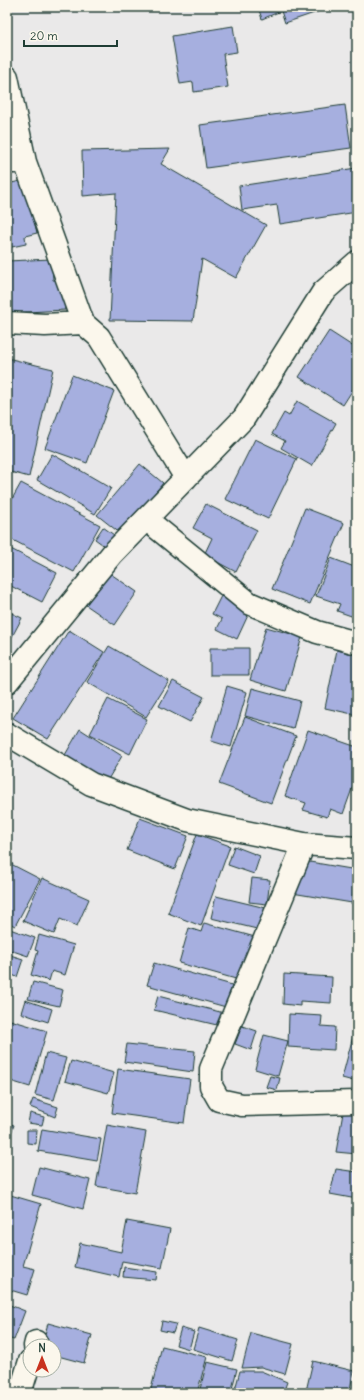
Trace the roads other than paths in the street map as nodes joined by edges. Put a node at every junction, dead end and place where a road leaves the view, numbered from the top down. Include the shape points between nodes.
1 (7, 77) edge
2 (16, 162) edge
3 (357, 262) edge
4 (83, 322) junction
5 (7, 323) edge
6 (186, 478) junction
7 (146, 519) junction
8 (357, 643) edge
9 (7, 682) edge
10 (7, 734) edge
11 (304, 844) junction
12 (357, 848) edge
13 (357, 1102) edge
14 (25, 1378) edge
15 (20, 1393) edge

1 - 2 street
2 - 4 street
3 - 6 street via 323,292 244,418
4 - 5 street via 45,325
4 - 6 street via 99,337
6 - 7 street
7 - 8 street via 249,603 317,632
7 - 9 street via 112,554
10 - 11 street via 91,784 179,818
11 - 12 street
11 - 13 street via 211,1069 211,1086 219,1100 242,1105
14 - 15 street

